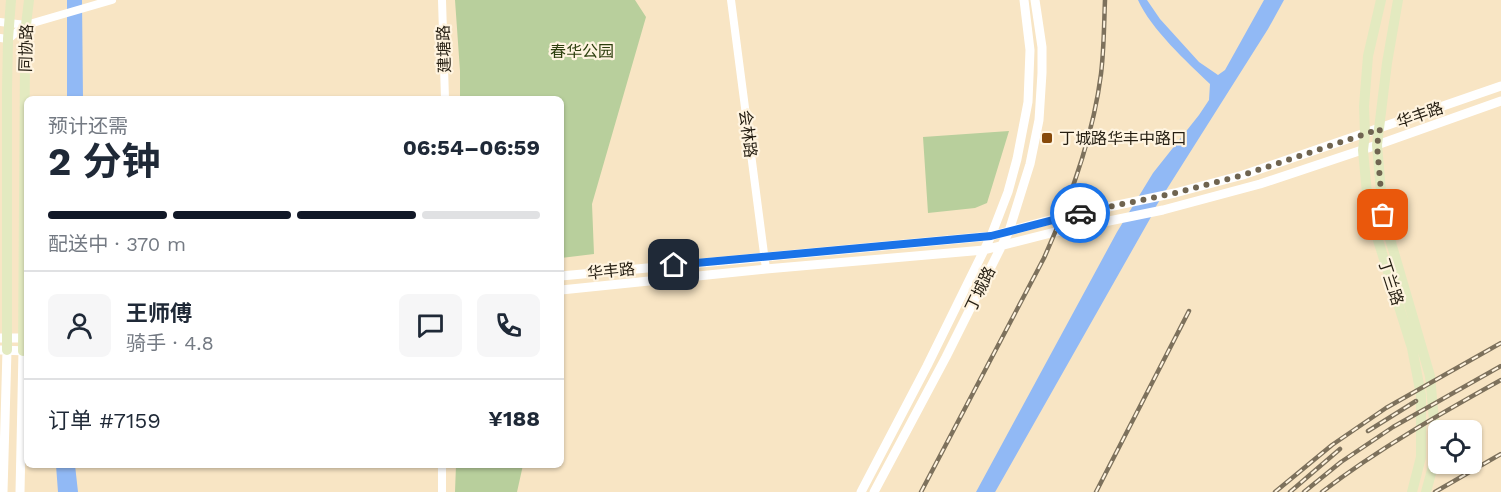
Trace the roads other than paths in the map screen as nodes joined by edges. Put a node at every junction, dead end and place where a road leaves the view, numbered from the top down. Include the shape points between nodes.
1 (11, 0) edge
2 (29, 0) edge
3 (112, 0) edge
4 (442, 0) edge
5 (731, 0) edge
6 (1024, 0) edge
7 (1035, 0) edge
8 (1381, 0) edge
9 (1398, 0) edge
10 (5, 22) edge
11 (26, 25) junction
12 (4, 39) edge
13 (1501, 86) edge
14 (26, 96) edge
15 (445, 96) edge
16 (1501, 101) edge
17 (1380, 129) junction
18 (1365, 134) junction
19 (1377, 145) junction
20 (1363, 150) junction
21 (1010, 231) junction
22 (991, 236) junction
23 (1001, 246) junction
24 (984, 250) junction
25 (764, 257) junction
26 (766, 269) junction
27 (564, 276) edge
28 (564, 290) edge
29 (3, 338) edge
30 (24, 338) edge
31 (3, 350) edge
32 (24, 351) edge
33 (24, 379) edge
34 (442, 468) edge
35 (3, 492) edge
36 (20, 492) edge
37 (442, 492) edge
38 (861, 492) edge
39 (874, 492) edge
40 (1412, 492) edge
41 (1426, 492) edge

1 - 10 main road, 同协路
2 - 11 main road, 同协路
3 - 11 street
4 - 15 street, 建塘路
5 - 25 street, 会林路
6 - 22 main road, 丁城路 via 1030,50 1028,102 1008,192
7 - 21 main road, 丁城路 via 1042,47 1039,120
8 - 18 main road, 丁兰路 via 1368,57
9 - 17 main road, 丁兰路
10 - 11 street
10 - 12 main road, 同协路
11 - 12 street
11 - 14 main road, 同协路
12 - 29 main road, 同协路 via 8,165
13 - 17 main road, 华丰路
16 - 19 main road, 华丰路
17 - 18 main road, 华丰路
17 - 19 main road, 丁兰路
18 - 20 main road, 丁兰路
18 - 21 main road, 华丰路 via 1243,175
19 - 20 main road, 华丰路
19 - 41 main road, 丁兰路 via 1383,215 1430,376 1435,431
20 - 23 main road, 华丰路 via 1163,210
20 - 40 main road, 丁兰路 via 1368,205 1412,348 1421,395 1421,457
21 - 22 main road, 华丰路
21 - 23 main road, 丁城路
22 - 24 main road, 丁城路
22 - 25 main road, 华丰路
23 - 24 main road, 华丰路
23 - 39 main road, 丁城路
24 - 26 main road, 华丰路
24 - 38 main road, 丁城路
25 - 26 street, 会林路
25 - 27 main road, 华丰路
26 - 28 main road, 华丰路
29 - 30 main road
29 - 31 main road, 同协路
31 - 32 main road
31 - 35 main road, 同协路
33 - 36 main road, 同协路
34 - 37 street

